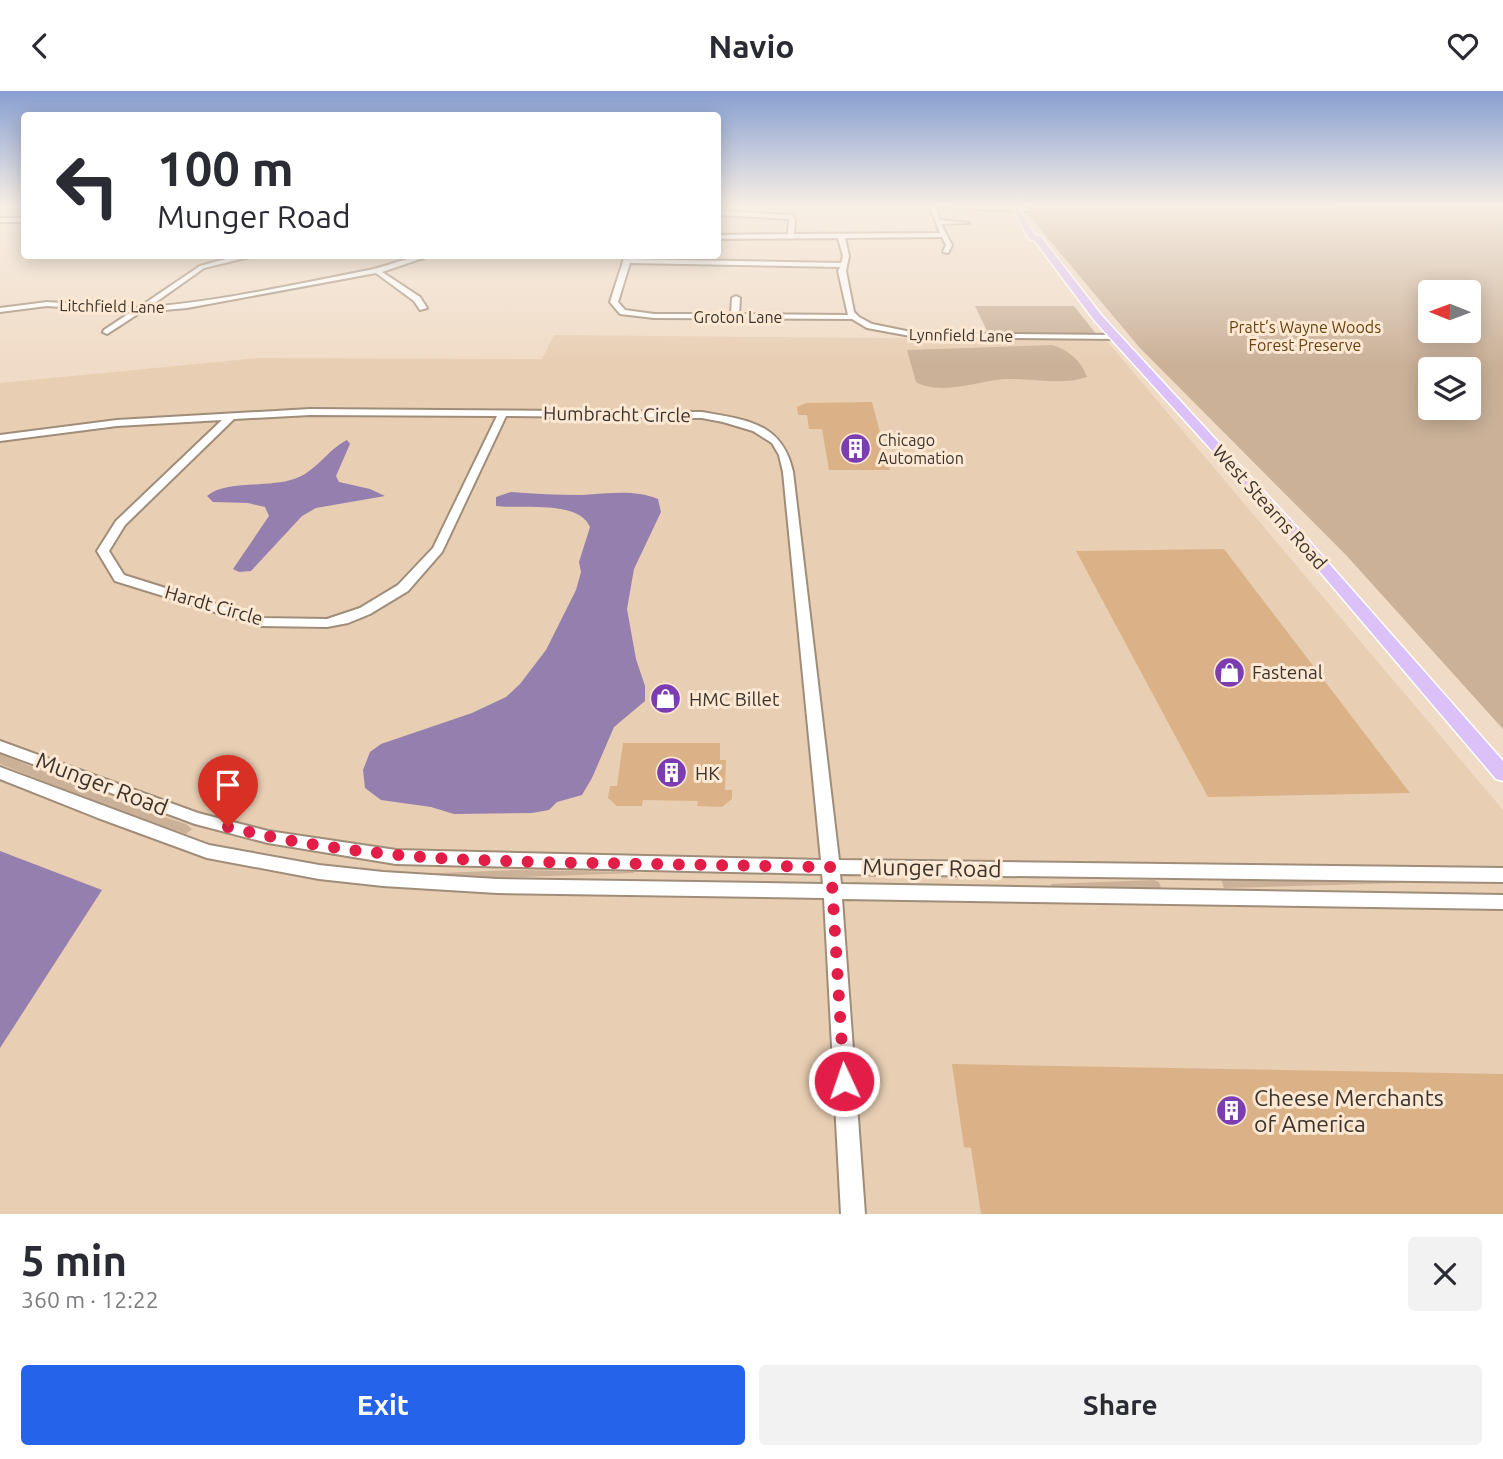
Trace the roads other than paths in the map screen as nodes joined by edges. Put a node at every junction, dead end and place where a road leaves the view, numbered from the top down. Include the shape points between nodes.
1 (233, 259) edge
2 (415, 259) edge
3 (628, 259) edge
4 (671, 259) edge
5 (845, 259) edge
6 (1053, 259) edge
7 (843, 265) junction
8 (377, 271) junction
9 (736, 298) dead end
10 (423, 308) dead end
11 (0, 310) edge
12 (139, 310) junction
13 (735, 317) junction
14 (853, 317) junction
15 (107, 332) dead end
16 (1115, 337) junction
17 (503, 413) junction
18 (233, 415) junction
19 (0, 438) edge
20 (0, 745) edge
21 (0, 773) edge
22 (1503, 774) edge
23 (831, 867) junction
24 (1503, 875) edge
25 (832, 891) junction
26 (1503, 902) edge
27 (853, 1214) edge

1 - 12 street via 206,265
2 - 8 street, Litchfield Lane
3 - 13 street, Groton Lane via 614,302 623,312
4 - 7 street
5 - 7 street
6 - 16 main road, West Stearns Road
7 - 14 street
8 - 10 street
8 - 12 street, Litchfield Lane via 200,304
9 - 13 street
11 - 12 street, Litchfield Lane via 20,303
12 - 15 street
13 - 14 street, Groton Lane
14 - 16 street, Lynnfield Lane via 875,328 909,335
16 - 22 main road, West Stearns Road via 1314,554
17 - 18 street, Humbracht Circle
17 - 18 street, Hardt Circle via 438,549 403,588 365,611 327,623 260,622 119,578 103,551 120,523
17 - 23 street, Humbracht Circle via 702,415 762,431 782,450
18 - 19 street, Humbracht Circle
20 - 23 street, Munger Road via 195,818 342,850 448,860
21 - 25 street, Munger Road via 208,851 319,872 497,886
23 - 24 street, Munger Road
23 - 25 street, Humbracht Circle
25 - 26 street, Munger Road
25 - 27 street, Humbracht Circle

